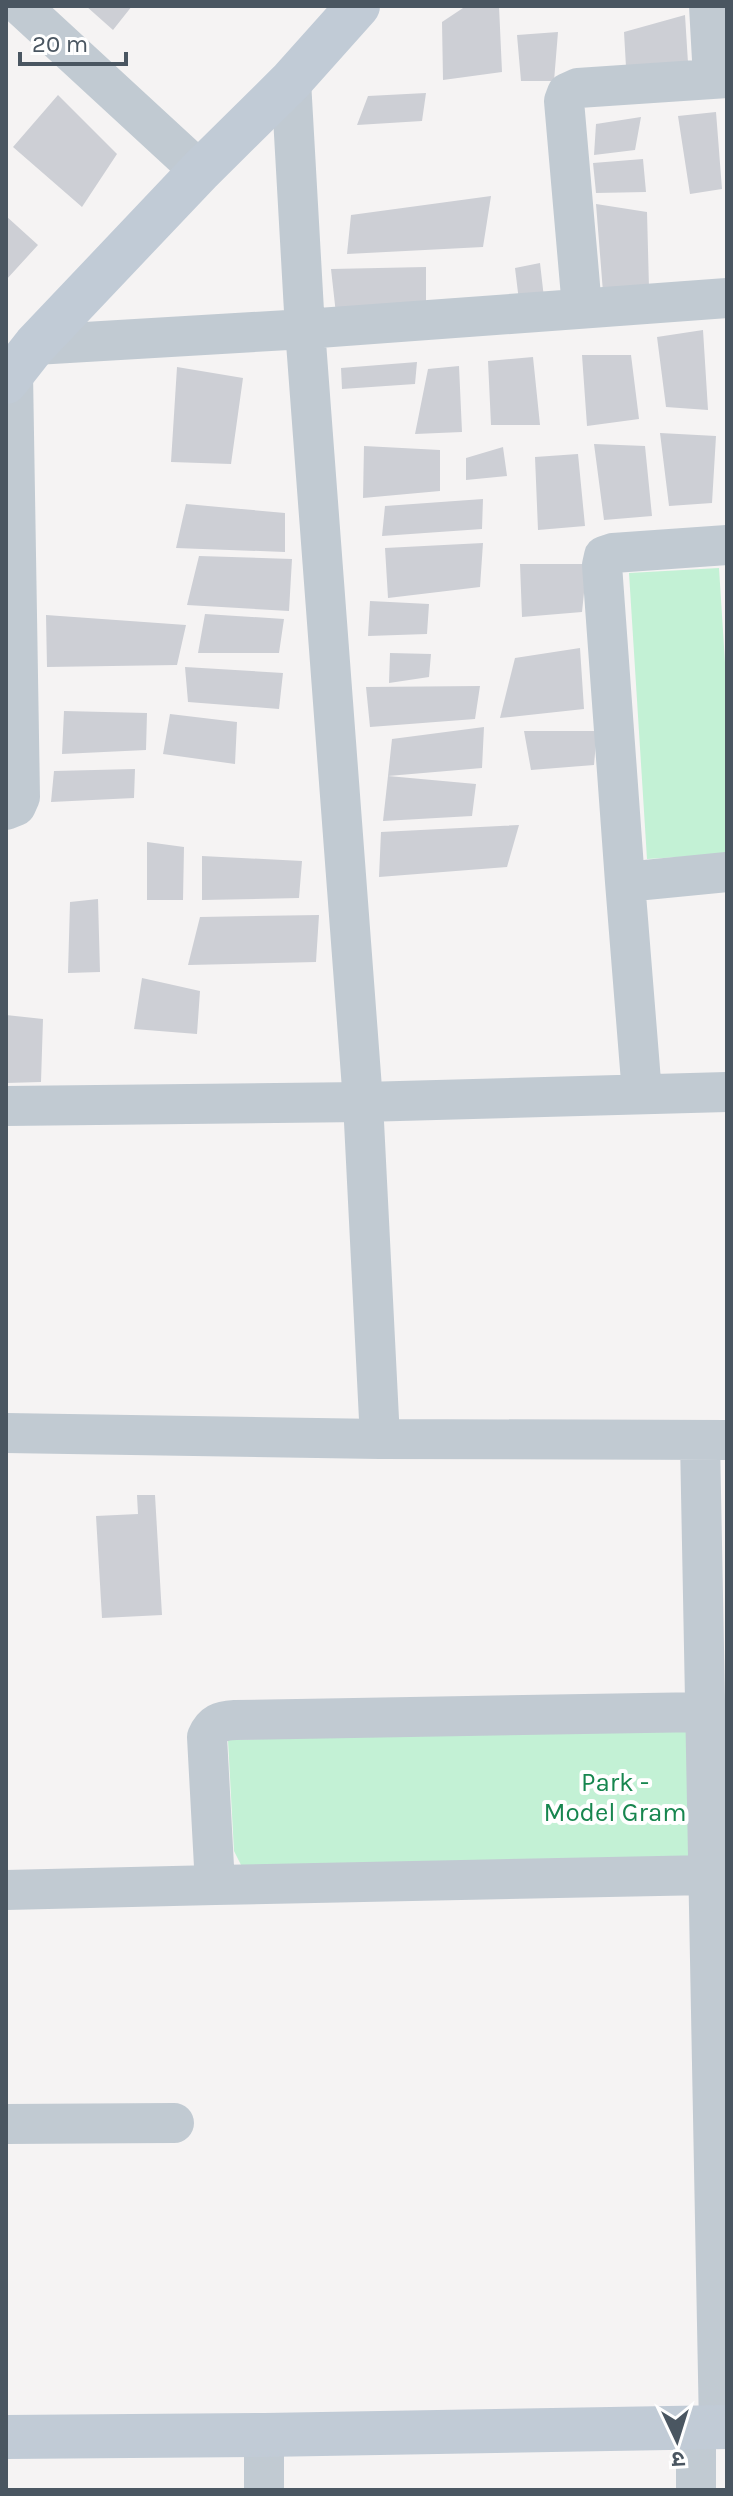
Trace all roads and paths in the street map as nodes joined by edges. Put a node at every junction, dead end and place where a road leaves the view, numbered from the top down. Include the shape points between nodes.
1 (21, 6) edge
2 (358, 6) edge
3 (709, 6) edge
4 (720, 78) edge
5 (291, 81) junction
6 (200, 171) junction
7 (727, 300) edge
8 (582, 308) junction
9 (305, 329) junction
10 (18, 366) edge
11 (727, 545) edge
12 (6, 810) edge
13 (727, 872) edge
14 (625, 882) junction
15 (727, 1092) edge
16 (642, 1094) junction
17 (363, 1102) junction
18 (6, 1106) edge
19 (6, 1433) edge
20 (380, 1439) junction
21 (714, 1440) edge
22 (706, 1712) junction
23 (709, 1875) junction
24 (215, 1885) junction
25 (6, 1890) edge
26 (174, 2123) dead end
27 (6, 2124) edge
28 (714, 2427) edge
29 (264, 2435) junction
30 (6, 2437) edge
31 (264, 2490) edge
32 (696, 2490) edge

1 - 6 street
2 - 5 street
3 - 4 street
4 - 8 street via 567,93
5 - 6 street
5 - 9 street
6 - 10 street
7 - 8 street
8 - 9 street
9 - 10 street
9 - 17 street
10 - 12 street via 20,797
11 - 14 street via 604,556
13 - 14 street
14 - 16 street
15 - 16 street
16 - 17 street
17 - 18 street
17 - 20 street
19 - 20 street
20 - 21 street
21 - 22 street
22 - 23 street
22 - 24 street via 221,1721 207,1737
23 - 24 street
23 - 28 street
24 - 25 street
26 - 27 street
28 - 29 street
28 - 32 street
29 - 30 street
29 - 31 street

